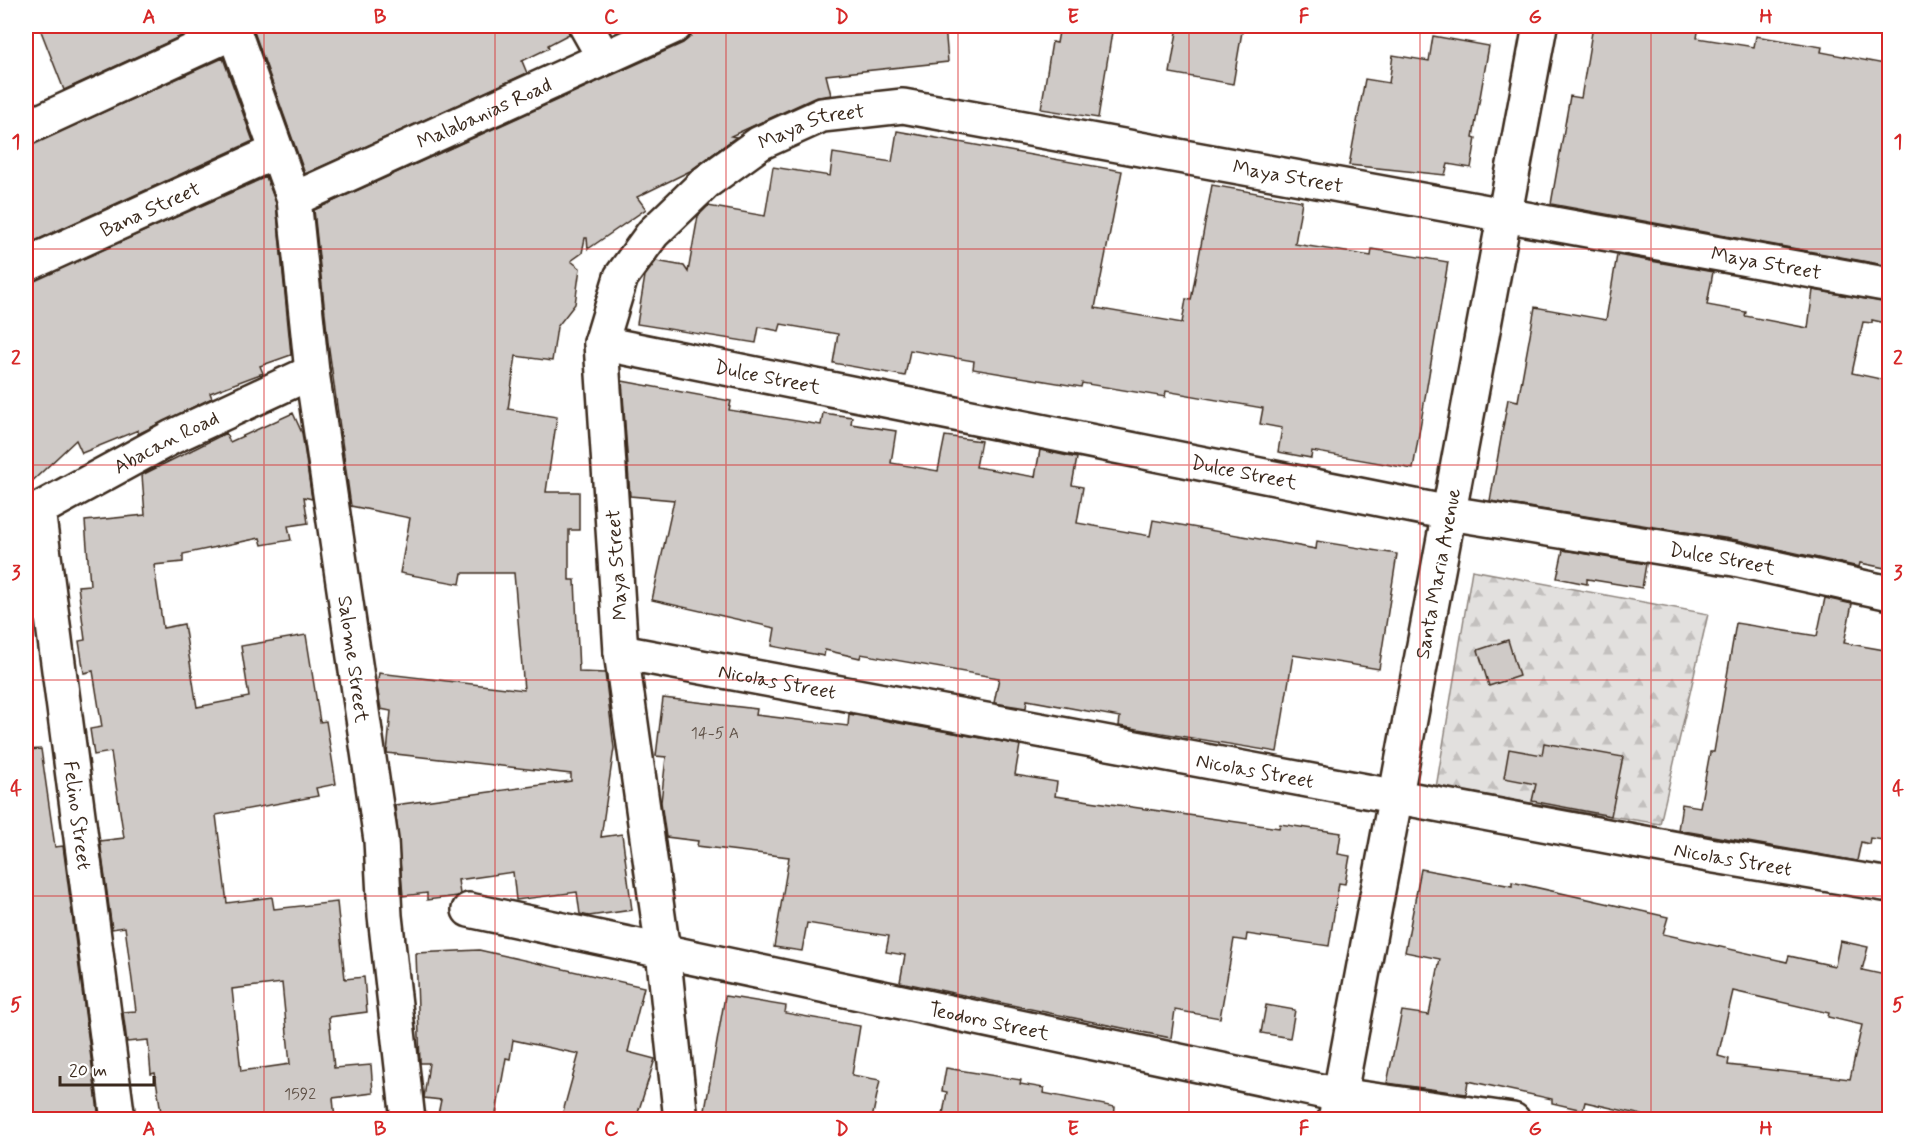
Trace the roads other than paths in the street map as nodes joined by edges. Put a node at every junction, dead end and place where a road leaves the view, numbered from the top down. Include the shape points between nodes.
1 (586, 26) edge
2 (675, 26) edge
3 (1540, 26) edge
4 (233, 29) edge
5 (604, 58) junction
6 (26, 128) edge
7 (275, 152) junction
8 (294, 199) junction
9 (1505, 215) junction
10 (26, 265) edge
11 (1890, 285) edge
12 (601, 343) junction
13 (312, 372) junction
14 (1449, 513) junction
15 (32, 516) edge
16 (1890, 593) edge
17 (621, 652) junction
18 (1396, 796) junction
19 (1890, 885) edge
20 (470, 910) dead end
21 (663, 951) junction
22 (1337, 1107) edge
23 (117, 1119) edge
24 (408, 1119) edge
25 (681, 1119) edge
26 (1514, 1119) edge

1 - 5 street
2 - 5 street, Malabanias Road
3 - 9 street, Santa Maria Avenue
4 - 6 street
4 - 7 street, Salome Street
5 - 8 street, Malabanias Road
7 - 8 street, Salome Street
7 - 10 street, Bana Street
8 - 13 street, Salome Street
9 - 11 street, Maya Street
9 - 12 street, Maya Street via 903,106 822,115 760,143 706,182 653,233 621,277
9 - 14 street, Santa Maria Avenue
12 - 14 street, Dulce Street
12 - 17 street, Maya Street
13 - 15 street, Abacan Road via 172,437
13 - 24 street, Salome Street via 381,840
14 - 16 street, Dulce Street via 1734,560
14 - 18 street, Santa Maria Avenue
15 - 23 street, Felino Street
17 - 18 street, Nicolas Street
17 - 21 street, Maya Street
18 - 19 street, Nicolas Street
18 - 22 street, Santa Maria Avenue
20 - 21 street, Teodoro Street
21 - 22 street, Teodoro Street
21 - 25 street, Maya Street
22 - 26 street, Teodoro Street

